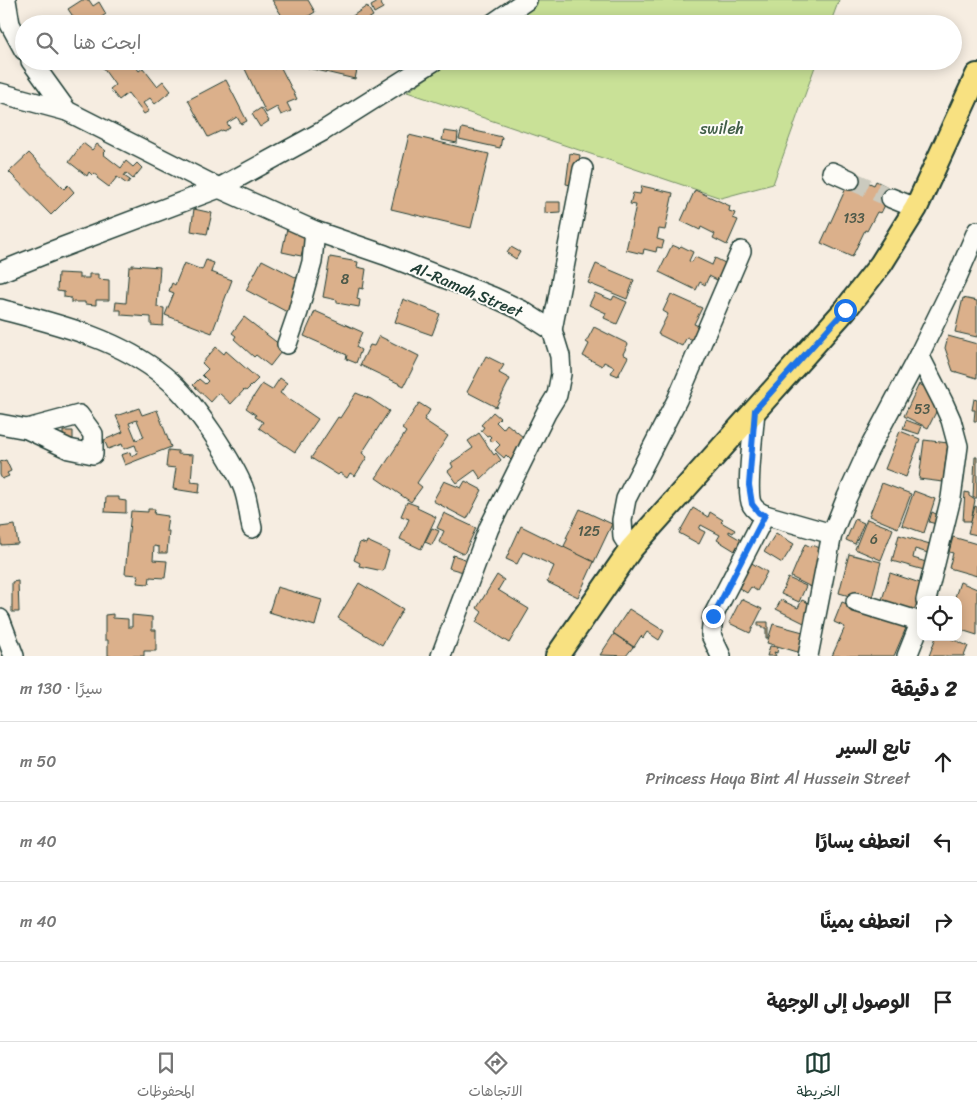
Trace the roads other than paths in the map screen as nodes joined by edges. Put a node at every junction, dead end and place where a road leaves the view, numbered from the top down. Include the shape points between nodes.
1 (6, 0) edge
2 (527, 0) edge
3 (505, 15) edge
4 (15, 33) edge
5 (38, 70) edge
6 (419, 70) edge
7 (977, 75) edge
8 (0, 92) edge
9 (67, 110) junction
10 (583, 169) dead end
11 (832, 172) dead end
12 (850, 180) tunnel mouth
13 (219, 188) junction
14 (891, 198) tunnel mouth
15 (916, 208) junction
16 (315, 231) junction
17 (977, 231) edge
18 (741, 251) dead end
19 (0, 272) edge
20 (0, 309) edge
21 (552, 330) junction
22 (287, 344) dead end
23 (919, 355) junction
24 (755, 410) junction
25 (0, 424) edge
26 (27, 429) dead end
27 (765, 515) junction
28 (252, 528) dead end
29 (832, 534) junction
30 (631, 549) junction
31 (927, 596) edge
32 (856, 602) dead end
33 (0, 619) edge
34 (917, 621) edge
35 (917, 632) edge
36 (14, 656) edge
37 (441, 656) edge
38 (556, 656) edge
39 (721, 656) edge
40 (808, 656) edge
41 (907, 656) edge

1 - 4 street
2 - 3 street
5 - 9 street
6 - 13 street
7 - 15 main road
8 - 9 street
9 - 13 street, Al-Ramah Street
10 - 21 street
11 - 12 street
13 - 16 street, Al-Ramah Street
13 - 19 street
14 - 15 street
15 - 24 main road via 881,264 845,310
16 - 21 street, Al-Ramah Street via 493,297
16 - 22 street via 312,262
17 - 23 street
18 - 30 street via 676,400 626,498 623,537
20 - 28 street via 76,330 115,346 165,377 192,406 227,457 244,488
21 - 37 street via 560,356 557,395 489,528
23 - 29 street via 868,452
23 - 31 street via 943,402 958,446 951,498
24 - 27 street via 750,492 752,504
24 - 30 main road
25 - 26 street
27 - 29 street
27 - 39 street via 713,616 711,635
29 - 40 street
30 - 38 main road
32 - 34 street
33 - 36 street
35 - 41 street

